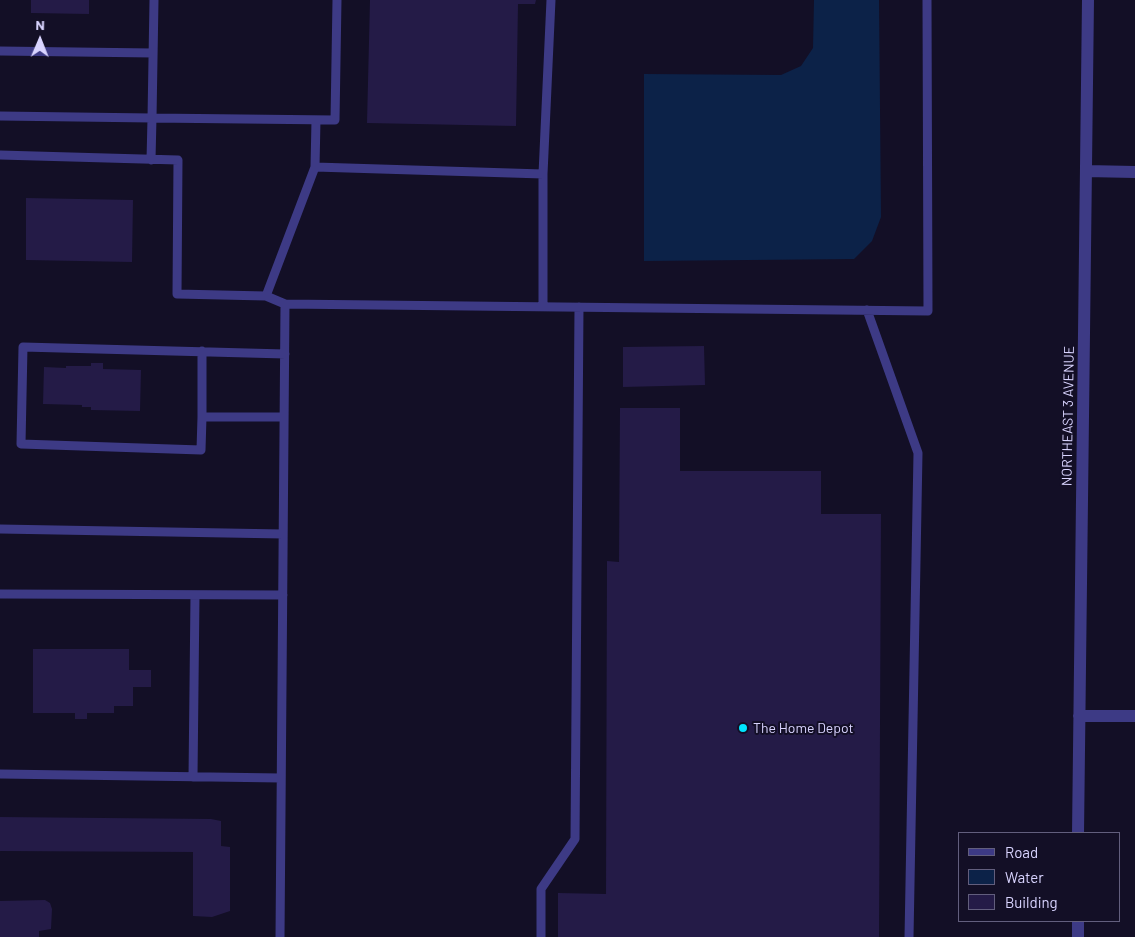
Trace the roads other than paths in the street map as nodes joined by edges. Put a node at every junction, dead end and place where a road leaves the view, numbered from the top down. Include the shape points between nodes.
1 (154, 0) edge
2 (337, 0) edge
3 (552, 0) edge
4 (927, 0) edge
5 (1088, 0) edge
6 (0, 51) edge
7 (153, 53) junction
8 (0, 116) edge
9 (152, 118) junction
10 (316, 120) junction
11 (0, 156) edge
12 (151, 160) junction
13 (315, 167) junction
14 (1086, 171) junction
15 (1135, 172) edge
16 (543, 174) junction
17 (266, 296) junction
18 (285, 304) junction
19 (544, 307) junction
20 (579, 307) junction
21 (867, 310) junction
22 (202, 351) junction
23 (285, 354) junction
24 (284, 416) junction
25 (202, 417) junction
26 (0, 529) edge
27 (283, 534) junction
28 (0, 594) edge
29 (195, 595) junction
30 (283, 595) junction
31 (1079, 716) junction
32 (1135, 716) edge
33 (0, 774) edge
34 (193, 777) junction
35 (281, 778) junction
36 (1078, 832) edge
37 (1078, 922) edge
38 (280, 937) edge
39 (542, 937) edge
40 (909, 937) edge
41 (1078, 937) edge

1 - 7 lane
2 - 10 lane via 335,120
3 - 16 lane
4 - 21 lane via 928,311
5 - 14 street, NORTHEAST 3 AVENUE
6 - 7 lane
7 - 9 lane
8 - 9 lane
9 - 10 lane
9 - 12 lane
10 - 13 lane
11 - 12 lane
12 - 17 lane via 178,160 177,294
13 - 16 lane
13 - 17 lane
14 - 15 street
14 - 31 street, NORTHEAST 3 AVENUE
16 - 19 lane
17 - 18 lane
18 - 19 lane
18 - 23 lane
19 - 20 lane
20 - 21 lane
20 - 39 lane via 575,839 541,889
21 - 40 lane via 918,453
22 - 23 lane
22 - 25 lane
22 - 25 lane via 23,346 20,444 201,450
23 - 24 lane
24 - 25 lane
24 - 27 lane
26 - 27 lane
27 - 30 lane
28 - 29 lane
29 - 30 lane
29 - 34 lane
30 - 35 lane
31 - 32 street
31 - 36 street, NORTHEAST 3 AVENUE
33 - 34 lane
34 - 35 lane
35 - 38 lane
37 - 41 street

